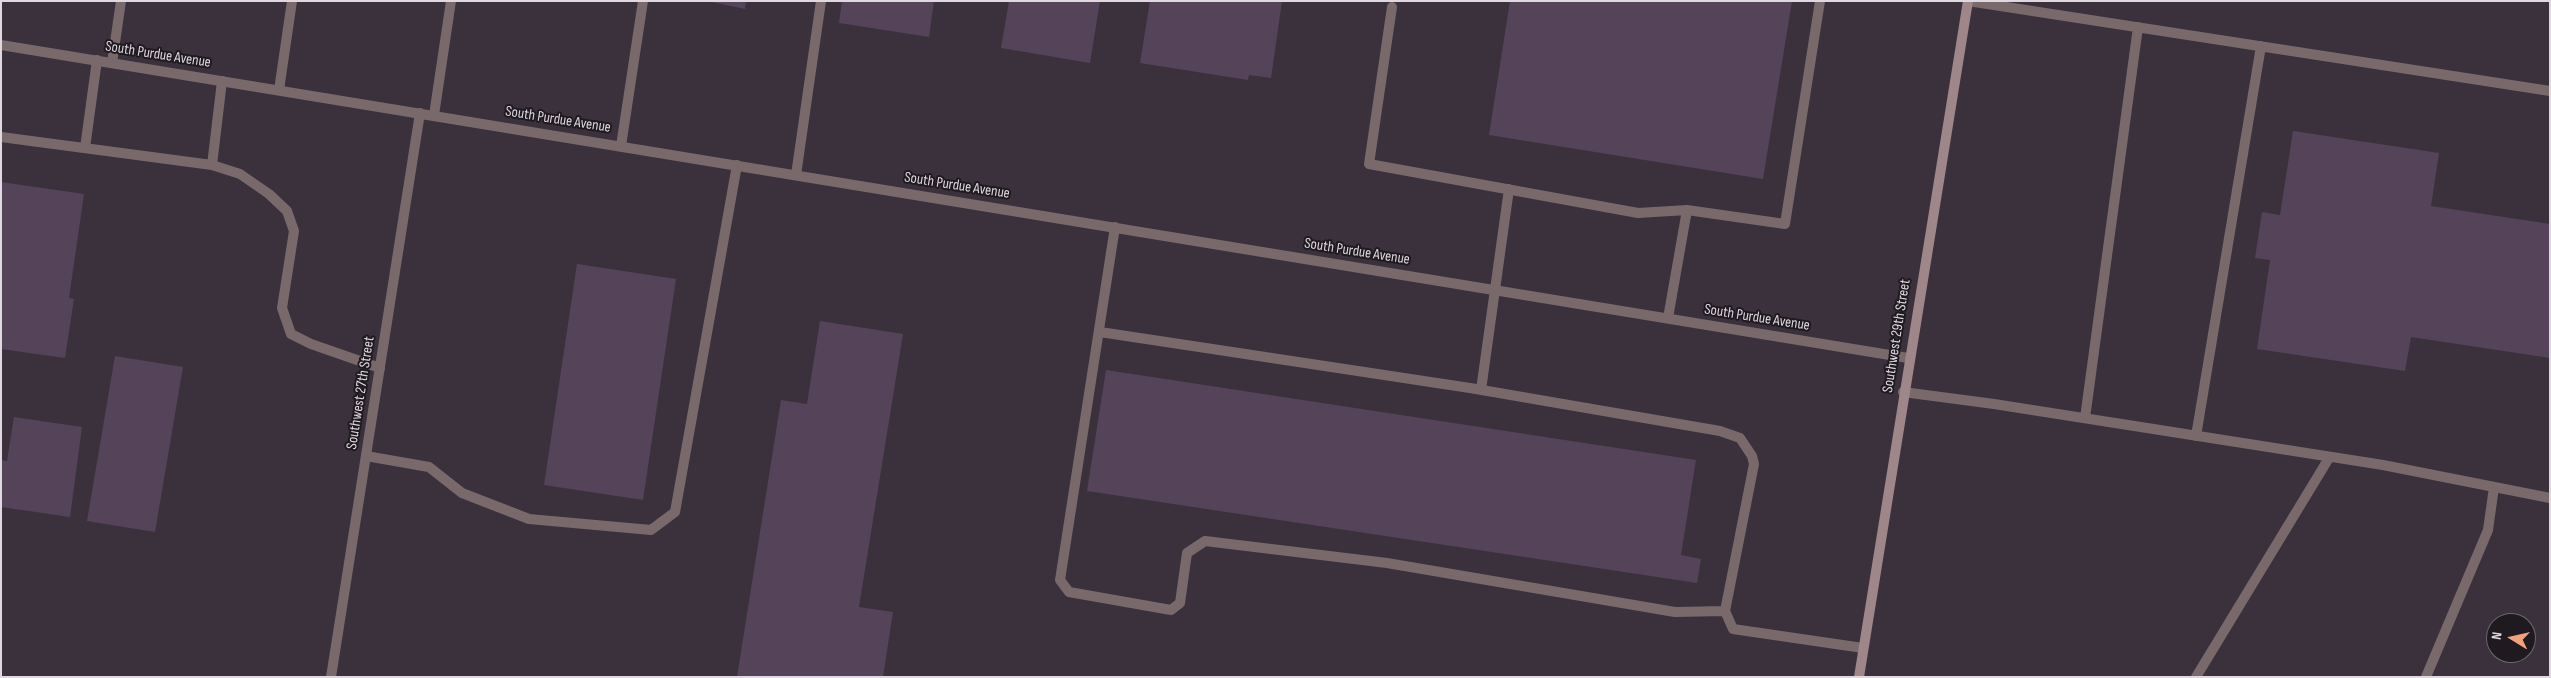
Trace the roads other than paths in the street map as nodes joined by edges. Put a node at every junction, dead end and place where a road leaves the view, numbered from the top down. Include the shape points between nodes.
1 (121, 1) edge
2 (292, 1) edge
3 (451, 1) edge
4 (643, 1) edge
5 (821, 1) edge
6 (1820, 1) edge
7 (1968, 1) edge
8 (1392, 7) dead end
9 (2138, 27) junction
10 (1, 45) edge
11 (2261, 46) junction
12 (97, 60) junction
13 (112, 63) junction
14 (222, 81) junction
15 (279, 90) junction
16 (2550, 90) edge
17 (420, 113) junction
18 (434, 115) junction
19 (1, 137) edge
20 (621, 146) junction
21 (85, 148) junction
22 (212, 165) junction
23 (737, 165) junction
24 (796, 175) junction
25 (1509, 189) junction
26 (1687, 210) junction
27 (1116, 228) junction
28 (1493, 290) junction
29 (1668, 318) junction
30 (1100, 332) junction
31 (1908, 358) junction
32 (380, 368) junction
33 (1481, 390) junction
34 (1903, 392) junction
35 (2085, 418) junction
36 (2196, 436) junction
37 (366, 456) junction
38 (2329, 458) junction
39 (2494, 487) junction
40 (2550, 498) edge
41 (1725, 611) junction
42 (1863, 648) junction
43 (331, 677) edge
44 (1859, 677) edge
45 (2196, 677) edge
46 (2426, 677) edge

1 - 13 street
2 - 15 street
3 - 18 street
4 - 20 street
5 - 24 street
6 - 26 street via 1785,224
7 - 9 street
7 - 31 street, Southwest 29th Street
8 - 25 street via 1369,164
9 - 11 street
9 - 35 street
10 - 12 street, South Purdue Avenue
11 - 16 street
11 - 36 street
12 - 13 street, South Purdue Avenue
12 - 21 street
13 - 14 street, South Purdue Avenue
14 - 15 street, South Purdue Avenue
14 - 22 street
15 - 17 street, South Purdue Avenue
17 - 18 street, South Purdue Avenue
17 - 32 street, Southwest 27th Street
18 - 20 street, South Purdue Avenue
19 - 21 street
20 - 23 street, South Purdue Avenue
21 - 22 street
22 - 32 street via 240,174 287,211 294,231 282,308 291,334
23 - 24 street, South Purdue Avenue
23 - 37 street via 675,512 651,530 529,519 462,493 429,467
24 - 27 street, South Purdue Avenue
25 - 26 street via 1638,213
25 - 28 street
26 - 29 street
27 - 28 street, South Purdue Avenue
27 - 30 street
28 - 29 street, South Purdue Avenue
28 - 33 street
29 - 31 street, South Purdue Avenue
30 - 33 street
30 - 41 street via 1060,580 1069,592 1171,610 1180,603 1187,554 1205,542 1387,563 1675,612
31 - 34 street, Southwest 29th Street
32 - 37 street, Southwest 27th Street
33 - 41 street via 1720,431 1740,438 1754,464
34 - 35 street
34 - 42 street, Southwest 29th Street
35 - 36 street
36 - 38 street
37 - 43 street, Southwest 27th Street
38 - 39 street
38 - 45 street
39 - 40 street
39 - 46 street via 2488,530
41 - 42 street via 1733,629
42 - 44 street, Southwest 29th Street

